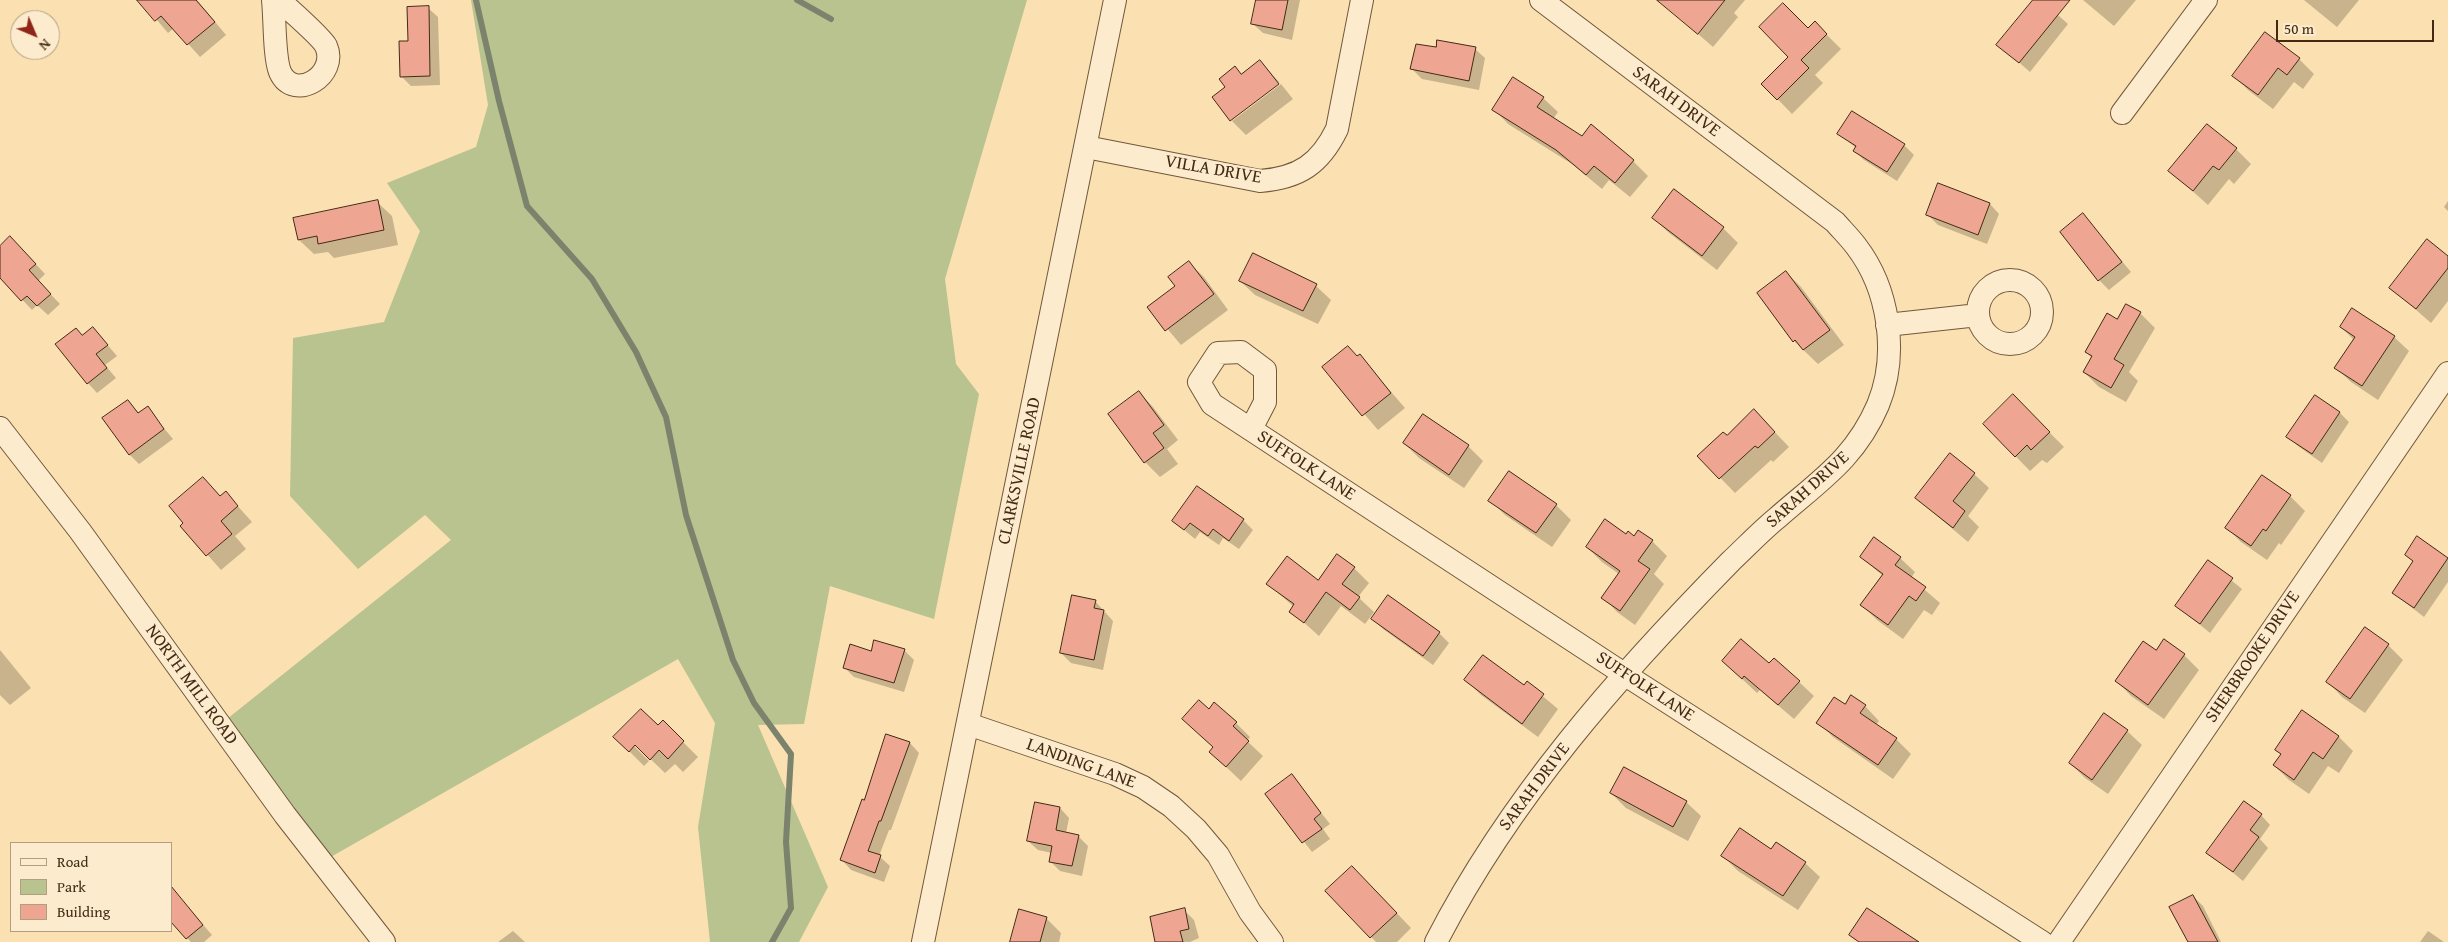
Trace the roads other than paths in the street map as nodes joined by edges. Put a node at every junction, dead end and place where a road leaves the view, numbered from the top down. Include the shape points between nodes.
1 (273, 0) edge
2 (279, 0) edge
3 (1115, 0) edge
4 (1362, 0) edge
5 (1541, 0) edge
6 (2206, 0) edge
7 (2122, 113) dead end
8 (1086, 147) junction
9 (1978, 315) dead end
10 (1887, 325) junction
11 (2448, 373) edge
12 (0, 428) edge
13 (1251, 429) junction
14 (1624, 674) junction
15 (968, 724) junction
16 (384, 942) edge
17 (923, 942) edge
18 (1272, 942) edge
19 (1436, 942) edge
20 (2042, 942) edge
21 (2059, 942) edge

1 - 2 street via 276,58 281,74 290,83 301,86 314,83 322,75 328,60 326,46
3 - 8 street, CLARKSVILLE ROAD
4 - 8 street, VILLA DRIVE via 1337,129 1316,161 1299,172 1280,179 1260,181
5 - 10 street, SARAH DRIVE via 1835,222 1872,271
6 - 7 street
8 - 15 street, CLARKSVILLE ROAD
9 - 10 street
10 - 14 street, SARAH DRIVE via 1889,351 1879,402 1867,429 1848,456 1732,561
11 - 21 street, SHERBROOKE DRIVE
12 - 16 street, NORTH MILL ROAD
13 - 13 street, SUFFOLK LANE via 1212,404 1199,382 1218,353 1241,352 1265,370 1265,402
13 - 14 street, SUFFOLK LANE
14 - 19 street, SARAH DRIVE via 1530,789 1489,849
14 - 20 street, SUFFOLK LANE
15 - 17 street, CLARKSVILLE ROAD
15 - 18 street, LANDING LANE via 1115,774 1143,787 1171,806 1218,855 1250,912

